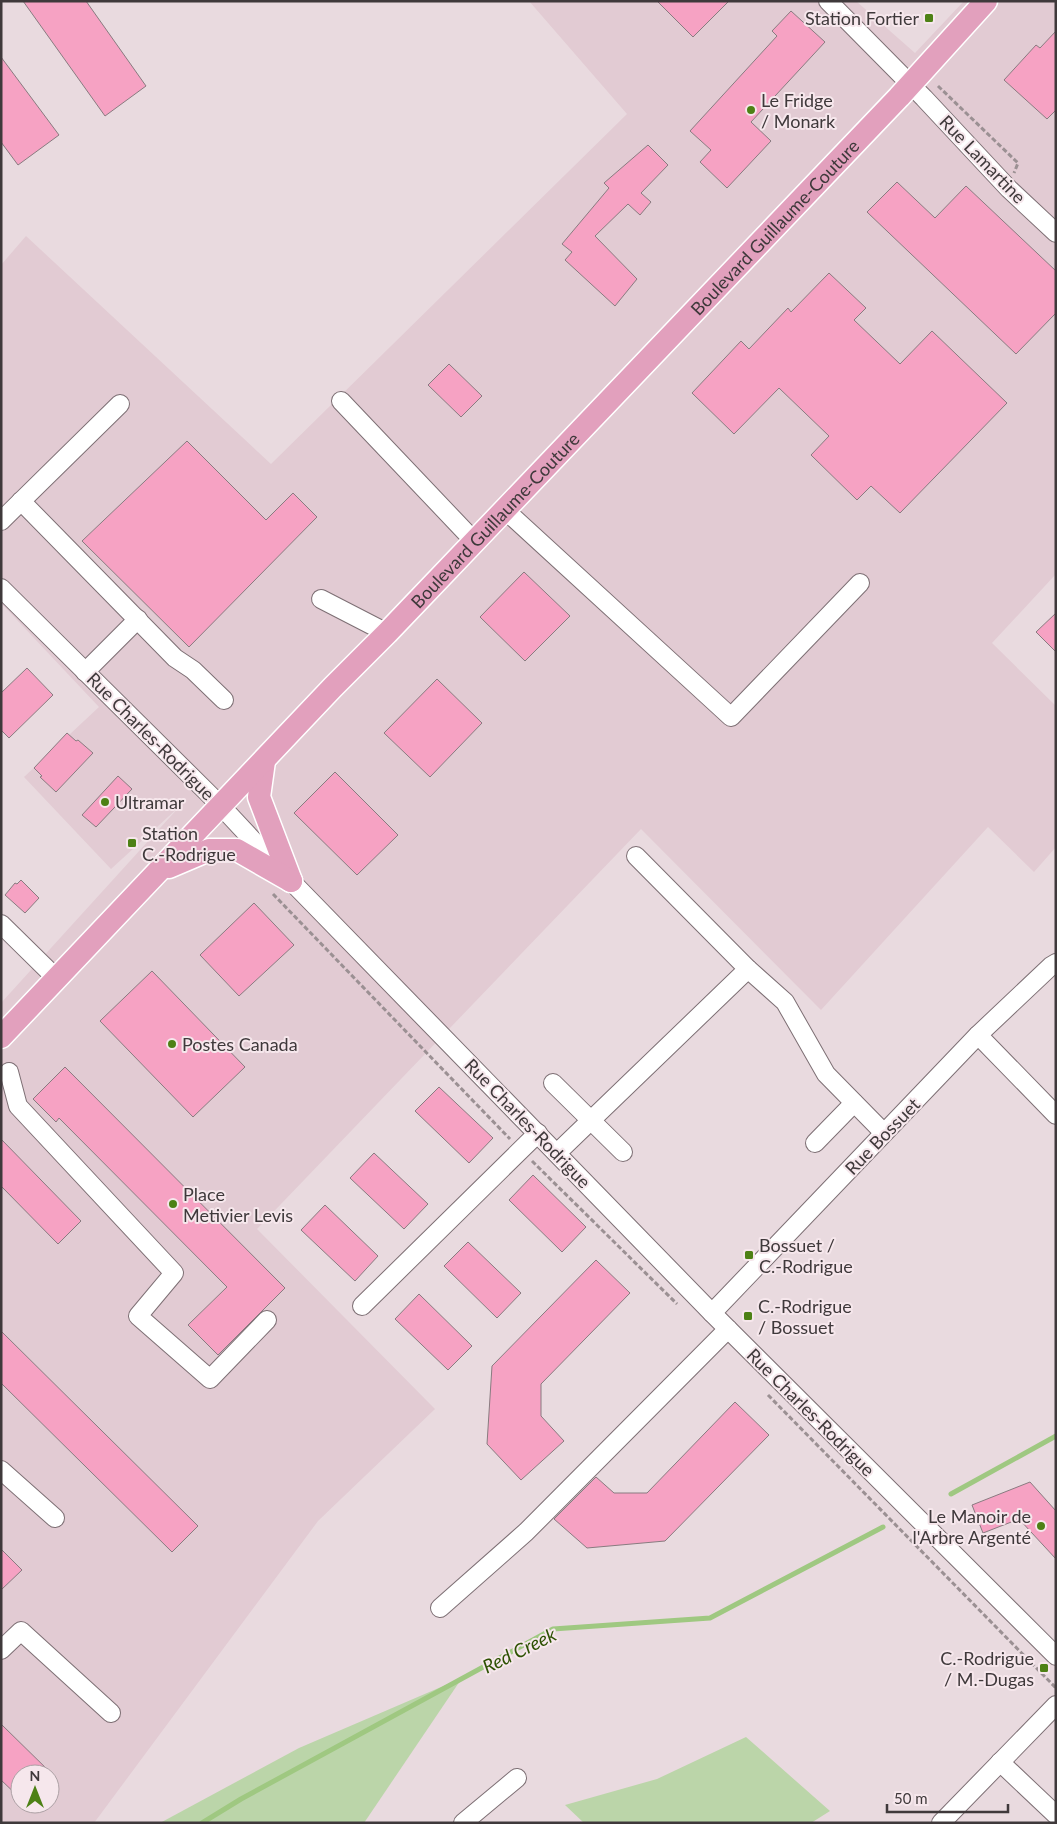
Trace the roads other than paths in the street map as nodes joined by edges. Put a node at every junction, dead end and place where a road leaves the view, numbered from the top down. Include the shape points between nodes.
1 (828, 1) edge
2 (986, 1) edge
3 (910, 85) junction
4 (1056, 233) edge
5 (341, 401) dead end
6 (120, 404) dead end
7 (21, 501) junction
8 (504, 510) junction
9 (1, 521) edge
10 (474, 541) junction
11 (860, 583) dead end
12 (1, 588) edge
13 (321, 599) dead end
14 (138, 619) junction
15 (387, 633) junction
16 (85, 672) junction
17 (224, 700) dead end
18 (264, 761) junction
19 (221, 806) junction
20 (636, 856) dead end
21 (160, 871) junction
22 (291, 881) junction
23 (1, 924) edge
24 (1056, 963) edge
25 (748, 969) junction
26 (57, 979) junction
27 (978, 1035) junction
28 (1, 1037) edge
29 (9, 1072) dead end
30 (553, 1082) dead end
31 (854, 1103) junction
32 (1056, 1114) edge
33 (592, 1120) junction
34 (538, 1133) junction
35 (884, 1133) junction
36 (815, 1143) dead end
37 (623, 1152) dead end
38 (558, 1153) junction
39 (362, 1306) dead end
40 (712, 1313) junction
41 (267, 1320) dead end
42 (728, 1329) junction
43 (1, 1470) edge
44 (55, 1518) dead end
45 (440, 1608) dead end
46 (1, 1650) edge
47 (1056, 1656) edge
48 (1056, 1705) edge
49 (111, 1713) dead end
50 (1000, 1762) junction
51 (517, 1778) dead end
52 (1056, 1815) edge
53 (463, 1823) edge
54 (941, 1823) edge

1 - 3 street, Rue Lamartine
2 - 3 main road, Boulevard Guillaume-Couture
3 - 4 street, Rue Lamartine via 1009,189
3 - 8 main road, Boulevard Guillaume-Couture
5 - 10 street
6 - 7 street
7 - 9 street
7 - 14 street
8 - 10 main road, Boulevard Guillaume-Couture
8 - 11 street via 732,717
10 - 15 main road, Boulevard Guillaume-Couture
12 - 16 street, Rue Charles-Rodrigue
13 - 15 street
14 - 16 street
14 - 17 street via 175,658 193,670
15 - 18 main road, Boulevard Guillaume-Couture
16 - 19 street, Rue Charles-Rodrigue
18 - 19 main road, Boulevard Guillaume-Couture
18 - 22 main road via 259,797
19 - 21 main road, Boulevard Guillaume-Couture
19 - 22 street, Rue Charles-Rodrigue
20 - 25 street
21 - 22 main road via 209,850 236,850
21 - 26 main road, Boulevard Guillaume-Couture
22 - 34 street, Rue Charles-Rodrigue
23 - 26 street
24 - 27 street, Rue Bossuet
25 - 31 street via 785,1002 826,1074
25 - 33 street
26 - 28 main road, Boulevard Guillaume-Couture
27 - 32 street
27 - 35 street, Rue Bossuet
29 - 41 street via 18,1106 174,1273 138,1316 210,1379
30 - 33 street
31 - 35 street
31 - 36 street
33 - 37 street
33 - 38 street
34 - 38 street, Rue Charles-Rodrigue
34 - 39 street
35 - 40 street, Rue Bossuet
38 - 40 street, Rue Charles-Rodrigue
40 - 42 street, Rue Charles-Rodrigue
42 - 45 street via 526,1532
42 - 47 street, Rue Charles-Rodrigue
43 - 44 street
46 - 49 street via 21,1631
48 - 50 street
50 - 52 street
50 - 54 street
51 - 53 street

